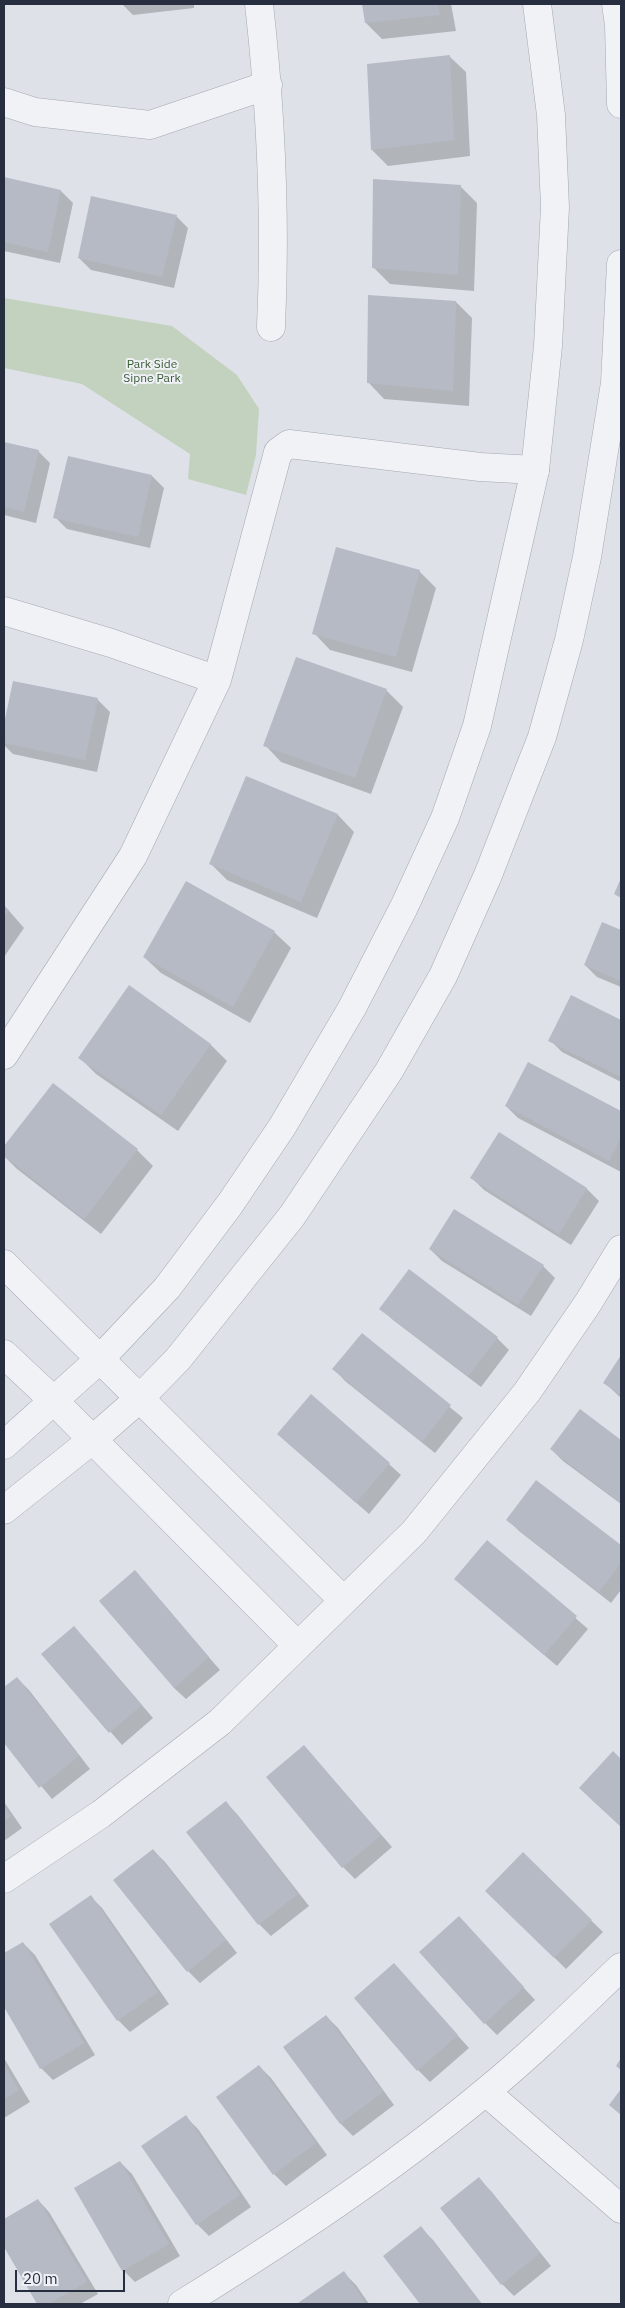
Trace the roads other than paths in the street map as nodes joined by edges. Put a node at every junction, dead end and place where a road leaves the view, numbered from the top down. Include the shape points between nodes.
1 (259, 4) edge
2 (538, 4) edge
3 (616, 4) edge
4 (621, 60) edge
5 (268, 85) junction
6 (4, 102) edge
7 (621, 104) edge
8 (621, 264) edge
9 (271, 327) dead end
10 (535, 470) junction
11 (4, 611) edge
12 (217, 680) junction
13 (4, 1055) edge
14 (621, 1249) edge
15 (4, 1264) edge
16 (4, 1354) edge
17 (100, 1359) junction
18 (140, 1398) junction
19 (53, 1400) junction
20 (92, 1440) junction
21 (4, 1445) edge
22 (4, 1510) edge
23 (344, 1600) junction
24 (297, 1646) junction
25 (4, 1879) edge
26 (621, 1967) edge
27 (486, 2092) junction
28 (621, 2209) edge
29 (182, 2304) edge

1 - 5 street
2 - 10 street via 551,115 555,207 548,346
3 - 4 street
4 - 7 street
5 - 6 street via 150,125 35,112
5 - 9 street via 274,264
8 - 18 street via 615,382 583,576 542,737 488,875 444,976 348,1135 292,1216 178,1359
10 - 12 street via 480,467 289,444 278,452
10 - 17 street via 477,726 445,818 404,907 352,1008 282,1127 167,1288
11 - 12 street via 111,643
12 - 13 street via 133,856
14 - 23 street via 526,1392 414,1532
15 - 17 street
16 - 19 street
17 - 18 street
17 - 19 street
18 - 20 street
18 - 23 street
19 - 20 street
19 - 21 street
20 - 22 street
20 - 24 street
23 - 24 street
24 - 25 street via 220,1722 100,1814
26 - 27 street
27 - 28 street
27 - 29 street via 361,2187 268,2251

